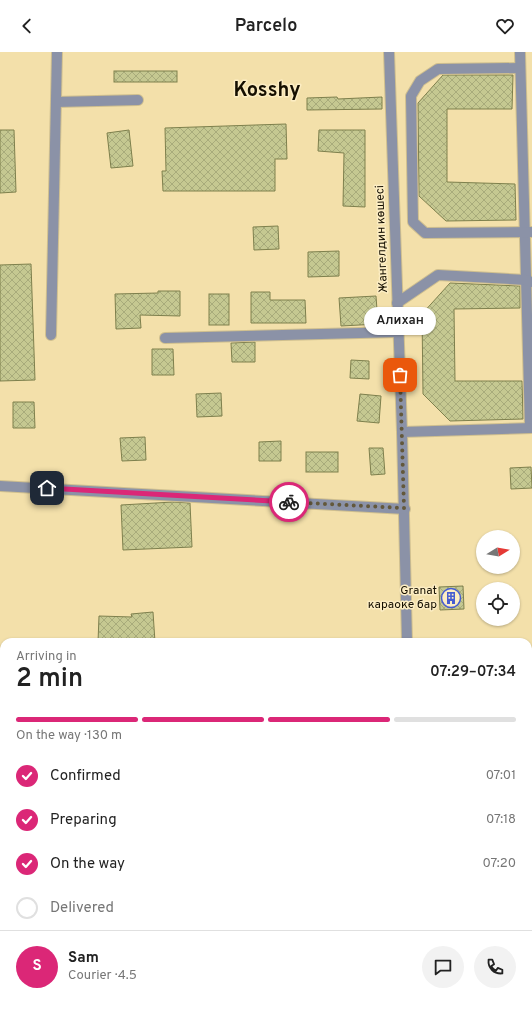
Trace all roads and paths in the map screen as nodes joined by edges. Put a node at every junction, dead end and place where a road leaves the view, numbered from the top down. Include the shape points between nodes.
1 (57, 52) edge
2 (389, 52) edge
3 (520, 52) edge
4 (520, 68) junction
5 (138, 100) dead end
6 (56, 102) junction
7 (528, 232) edge
8 (529, 281) edge
9 (397, 303) junction
10 (398, 332) junction
11 (51, 335) dead end
12 (165, 338) dead end
13 (531, 428) edge
14 (402, 432) junction
15 (0, 486) edge
16 (404, 508) junction
17 (407, 638) edge

1 - 6 street
2 - 9 street, Жангелдин көшесі
3 - 4 street
4 - 7 street
4 - 7 street via 438,69 420,81 411,96 413,222 425,233
5 - 6 street
6 - 11 street
7 - 8 street
8 - 9 street via 438,275
8 - 13 street
9 - 10 street, Жангелдин көшесі
10 - 12 street
10 - 14 street, Жангелдин көшесі
13 - 14 street
14 - 16 street, Жангелдин көшесі
15 - 16 street
16 - 17 street, Жангелдин көшесі

